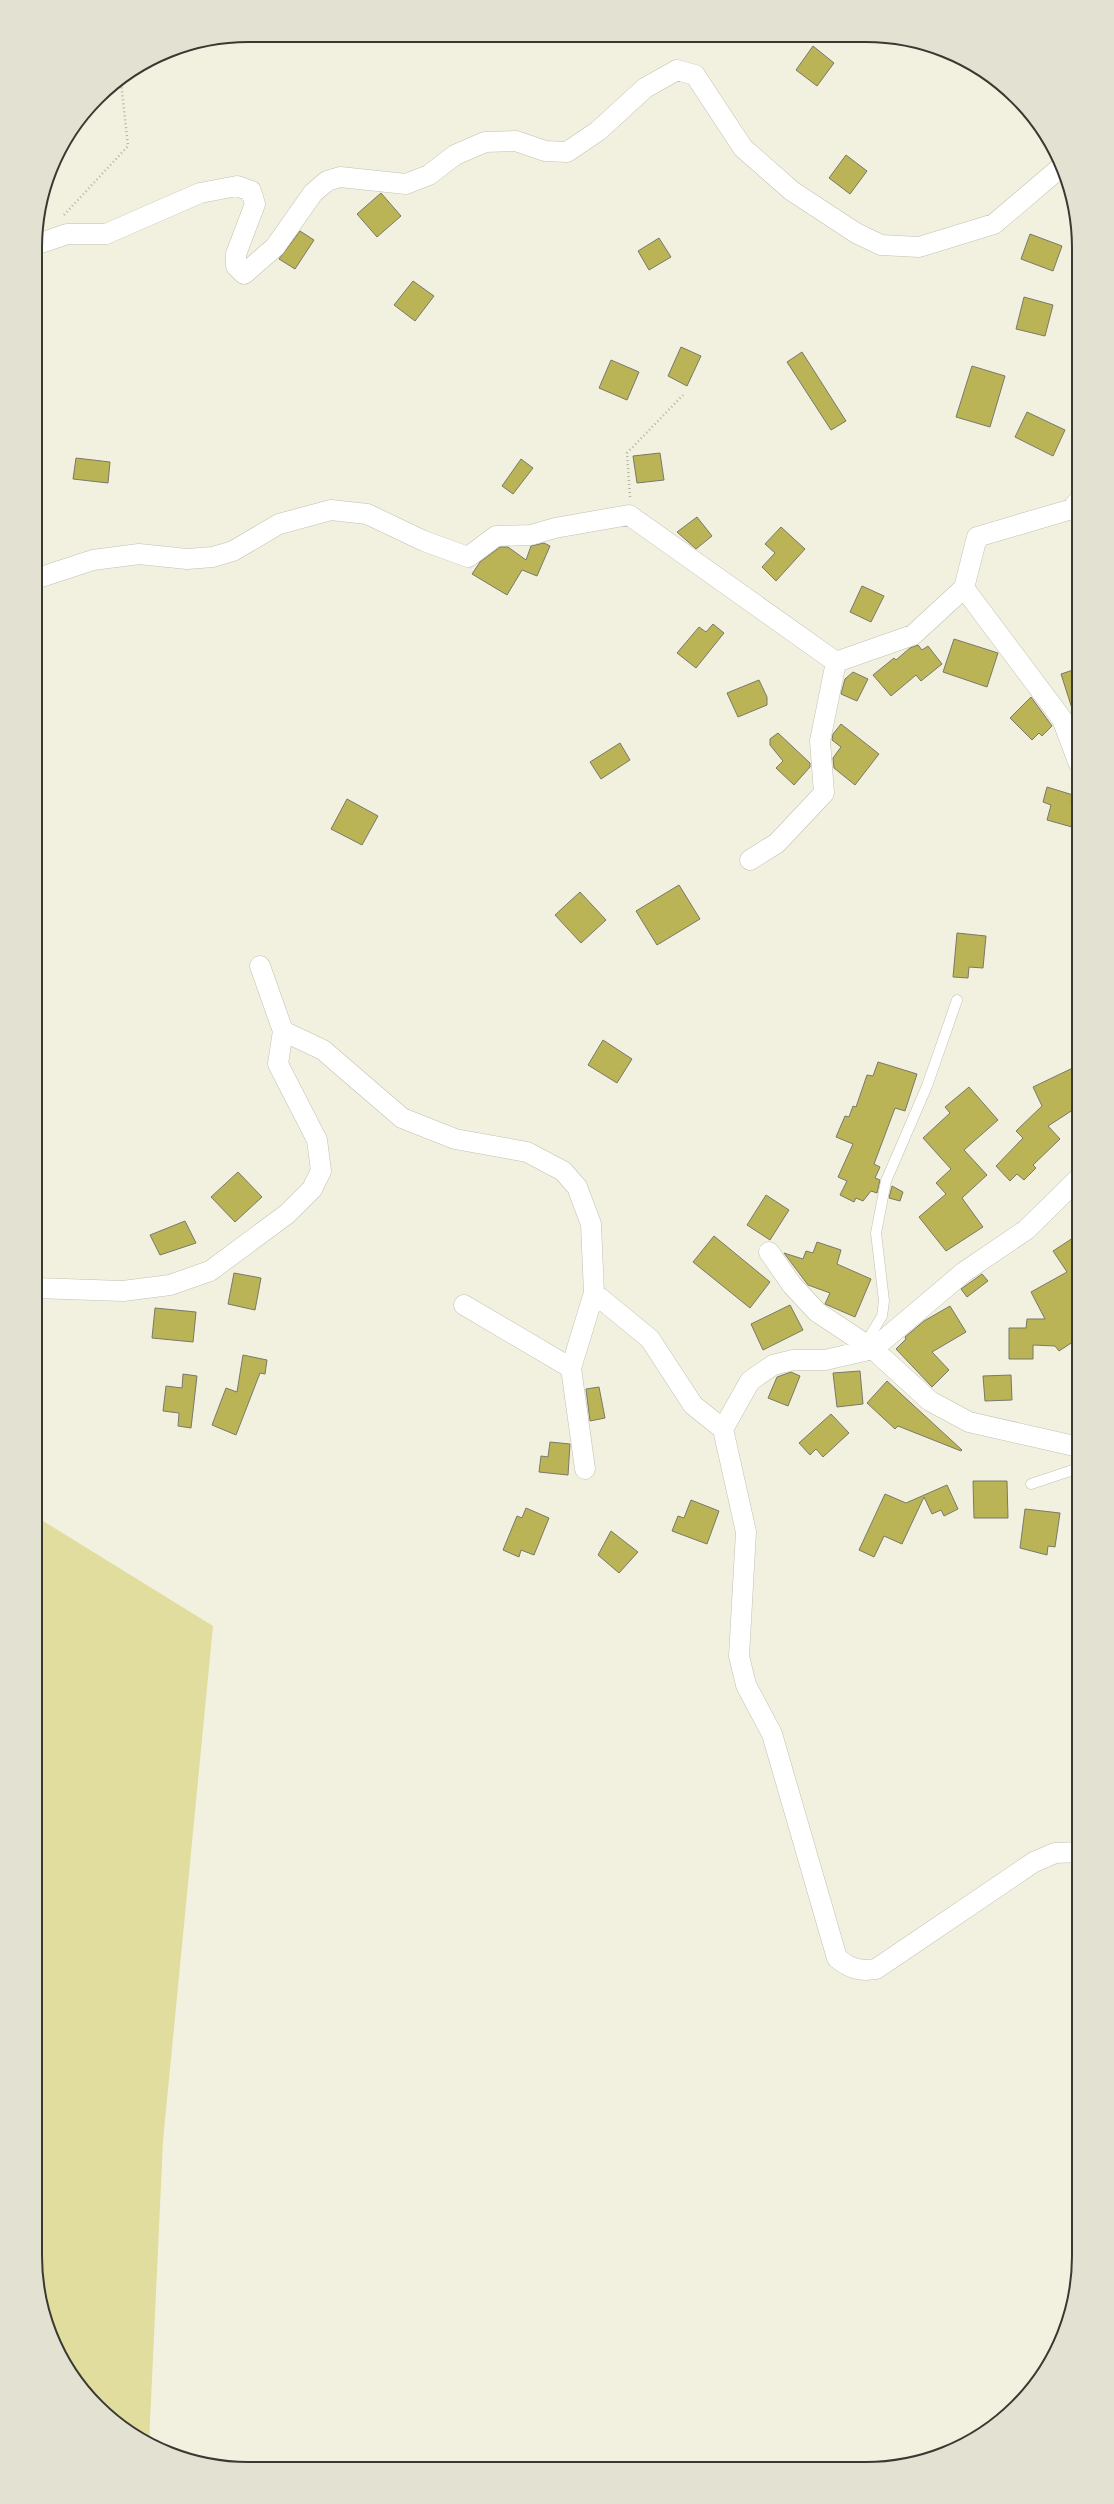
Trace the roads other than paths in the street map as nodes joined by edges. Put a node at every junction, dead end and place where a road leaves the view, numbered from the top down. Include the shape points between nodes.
1 (1057, 171) edge
2 (42, 243) edge
3 (1072, 509) edge
4 (42, 577) edge
5 (964, 588) junction
6 (836, 662) junction
7 (1072, 746) edge
8 (750, 860) dead end
9 (260, 966) dead end
10 (957, 1000) dead end
11 (283, 1031) junction
12 (1072, 1185) edge
13 (769, 1252) dead end
14 (42, 1288) edge
15 (594, 1293) junction
16 (464, 1305) dead end
17 (869, 1346) junction
18 (571, 1368) junction
19 (722, 1429) junction
20 (1072, 1445) edge
21 (585, 1469) dead end
22 (1072, 1470) edge
23 (1031, 1484) dead end
24 (1072, 1852) edge

1 - 2 street via 994,224 919,247 881,245 856,233 792,191 743,148 695,75 677,70 645,88 598,130 567,152 545,151 516,142 485,142 455,155 429,175 406,184 340,177 327,181 313,193 275,247 244,274 236,266 236,254 254,204 251,191 237,186 200,193 106,234 67,234
3 - 5 street via 977,537
4 - 6 street via 100,559 139,554 187,559 213,557 232,551 279,524 331,510 367,514 424,541 468,557 496,536 530,535 555,528 631,516
5 - 6 street via 913,635
5 - 7 street via 1062,720
6 - 8 street via 820,741 824,793 778,843
9 - 11 street
10 - 17 lane via 927,1086 886,1181 876,1233 884,1301 882,1316
11 - 14 street via 278,1064 317,1140 321,1171 312,1189 288,1214 210,1271 170,1285 123,1290
11 - 15 street via 323,1050 402,1118 455,1138 527,1152 563,1171 577,1187 591,1224
12 - 17 street via 1026,1230 964,1272
13 - 17 street via 792,1285 818,1312
15 - 18 street
15 - 19 street via 650,1339 693,1406
16 - 18 street
17 - 19 street via 825,1360 793,1360 773,1365 750,1381
17 - 20 street via 930,1402 970,1422
18 - 21 street
19 - 24 street via 746,1532 739,1656 746,1685 772,1734 836,1958 855,1969 876,1969 1034,1862 1055,1853
22 - 23 lane

